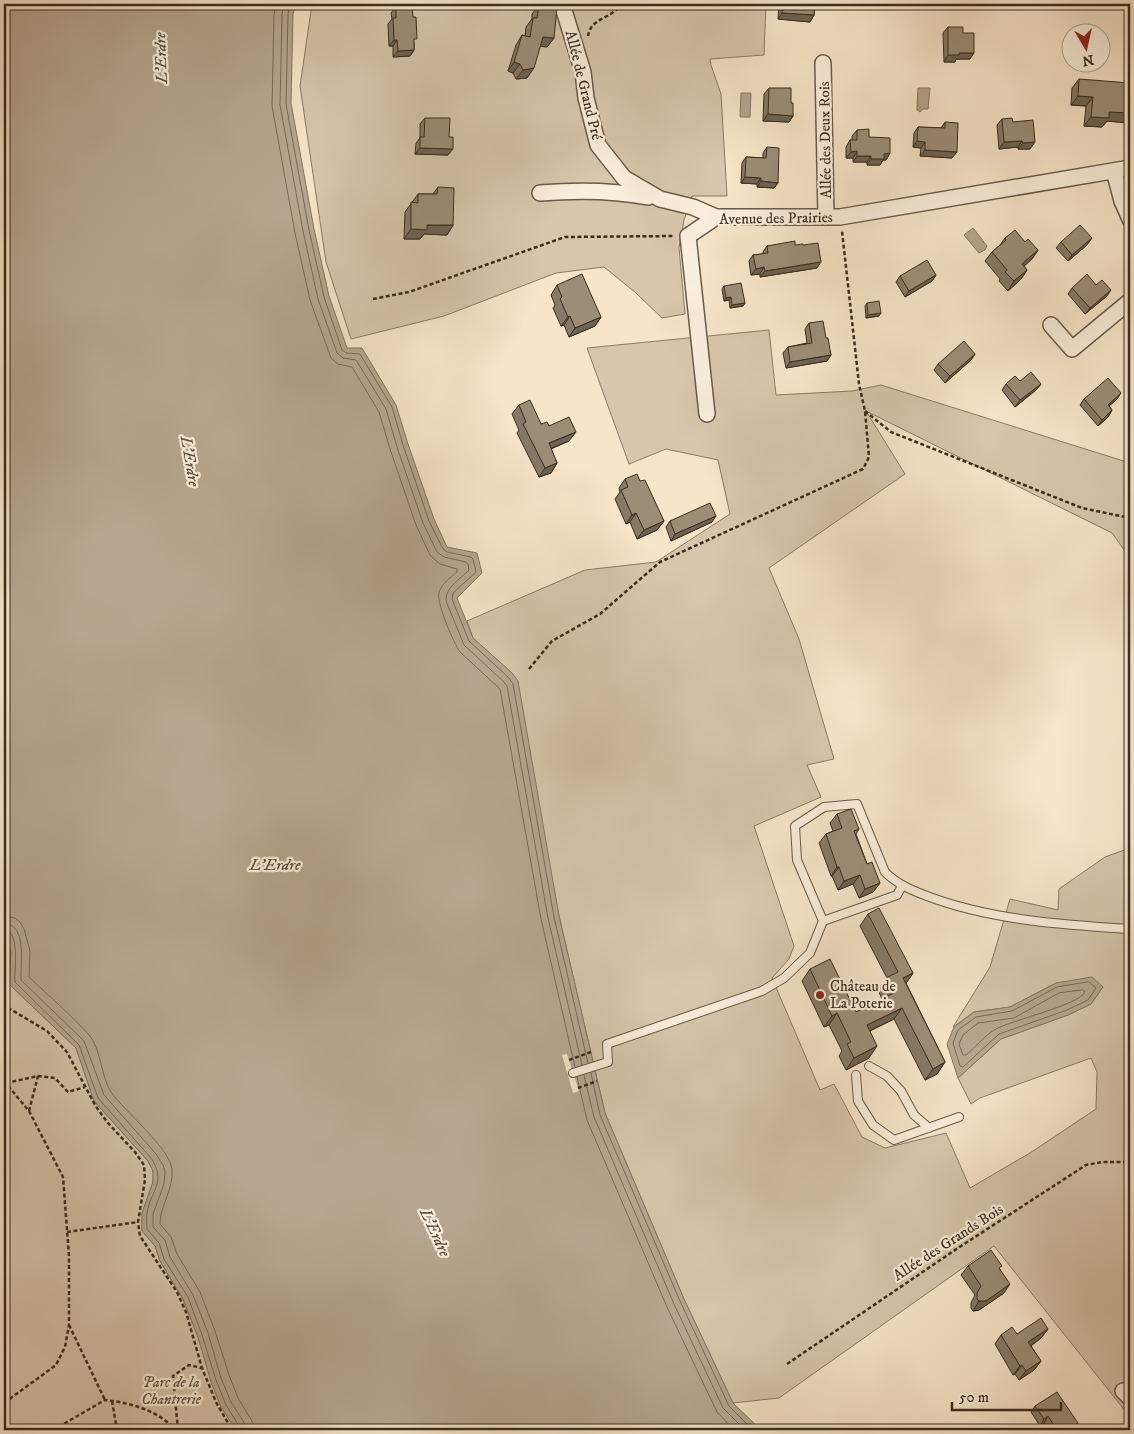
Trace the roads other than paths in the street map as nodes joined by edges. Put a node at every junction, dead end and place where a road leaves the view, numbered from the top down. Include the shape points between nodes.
1 (562, 4) edge
2 (823, 63) dead end
3 (1130, 168) edge
4 (1114, 171) junction
5 (540, 193) dead end
6 (660, 199) junction
7 (716, 217) junction
8 (833, 217) junction
9 (1130, 219) edge
10 (1130, 301) edge
11 (1051, 325) dead end
12 (707, 414) dead end
13 (902, 886) junction
14 (823, 921) junction
15 (1130, 929) edge
16 (869, 1066) dead end
17 (573, 1073) dead end
18 (856, 1075) dead end
19 (959, 1117) dead end
20 (929, 1128) junction

1 - 6 street, Allée de Grand Pré via 583,72 598,145 624,178
2 - 8 street, Allée des Deux Rois
3 - 4 street, Avenue des Prairies
4 - 8 street, Avenue des Prairies
4 - 9 street
5 - 6 street via 571,190 627,193
6 - 7 street, Allée de Grand Pré
7 - 8 street, Avenue des Prairies
7 - 12 street, Avenue des Prairies via 688,236
10 - 11 street via 1072,349
13 - 14 lane via 897,895
13 - 14 lane via 885,872 857,804 824,807 794,826 797,860
13 - 15 lane via 945,903 999,916
14 - 17 lane via 810,954 784,978 762,992 607,1044 608,1062
16 - 20 lane via 887,1076 901,1091 914,1115
18 - 20 lane via 858,1101 872,1125 894,1140
19 - 20 lane

